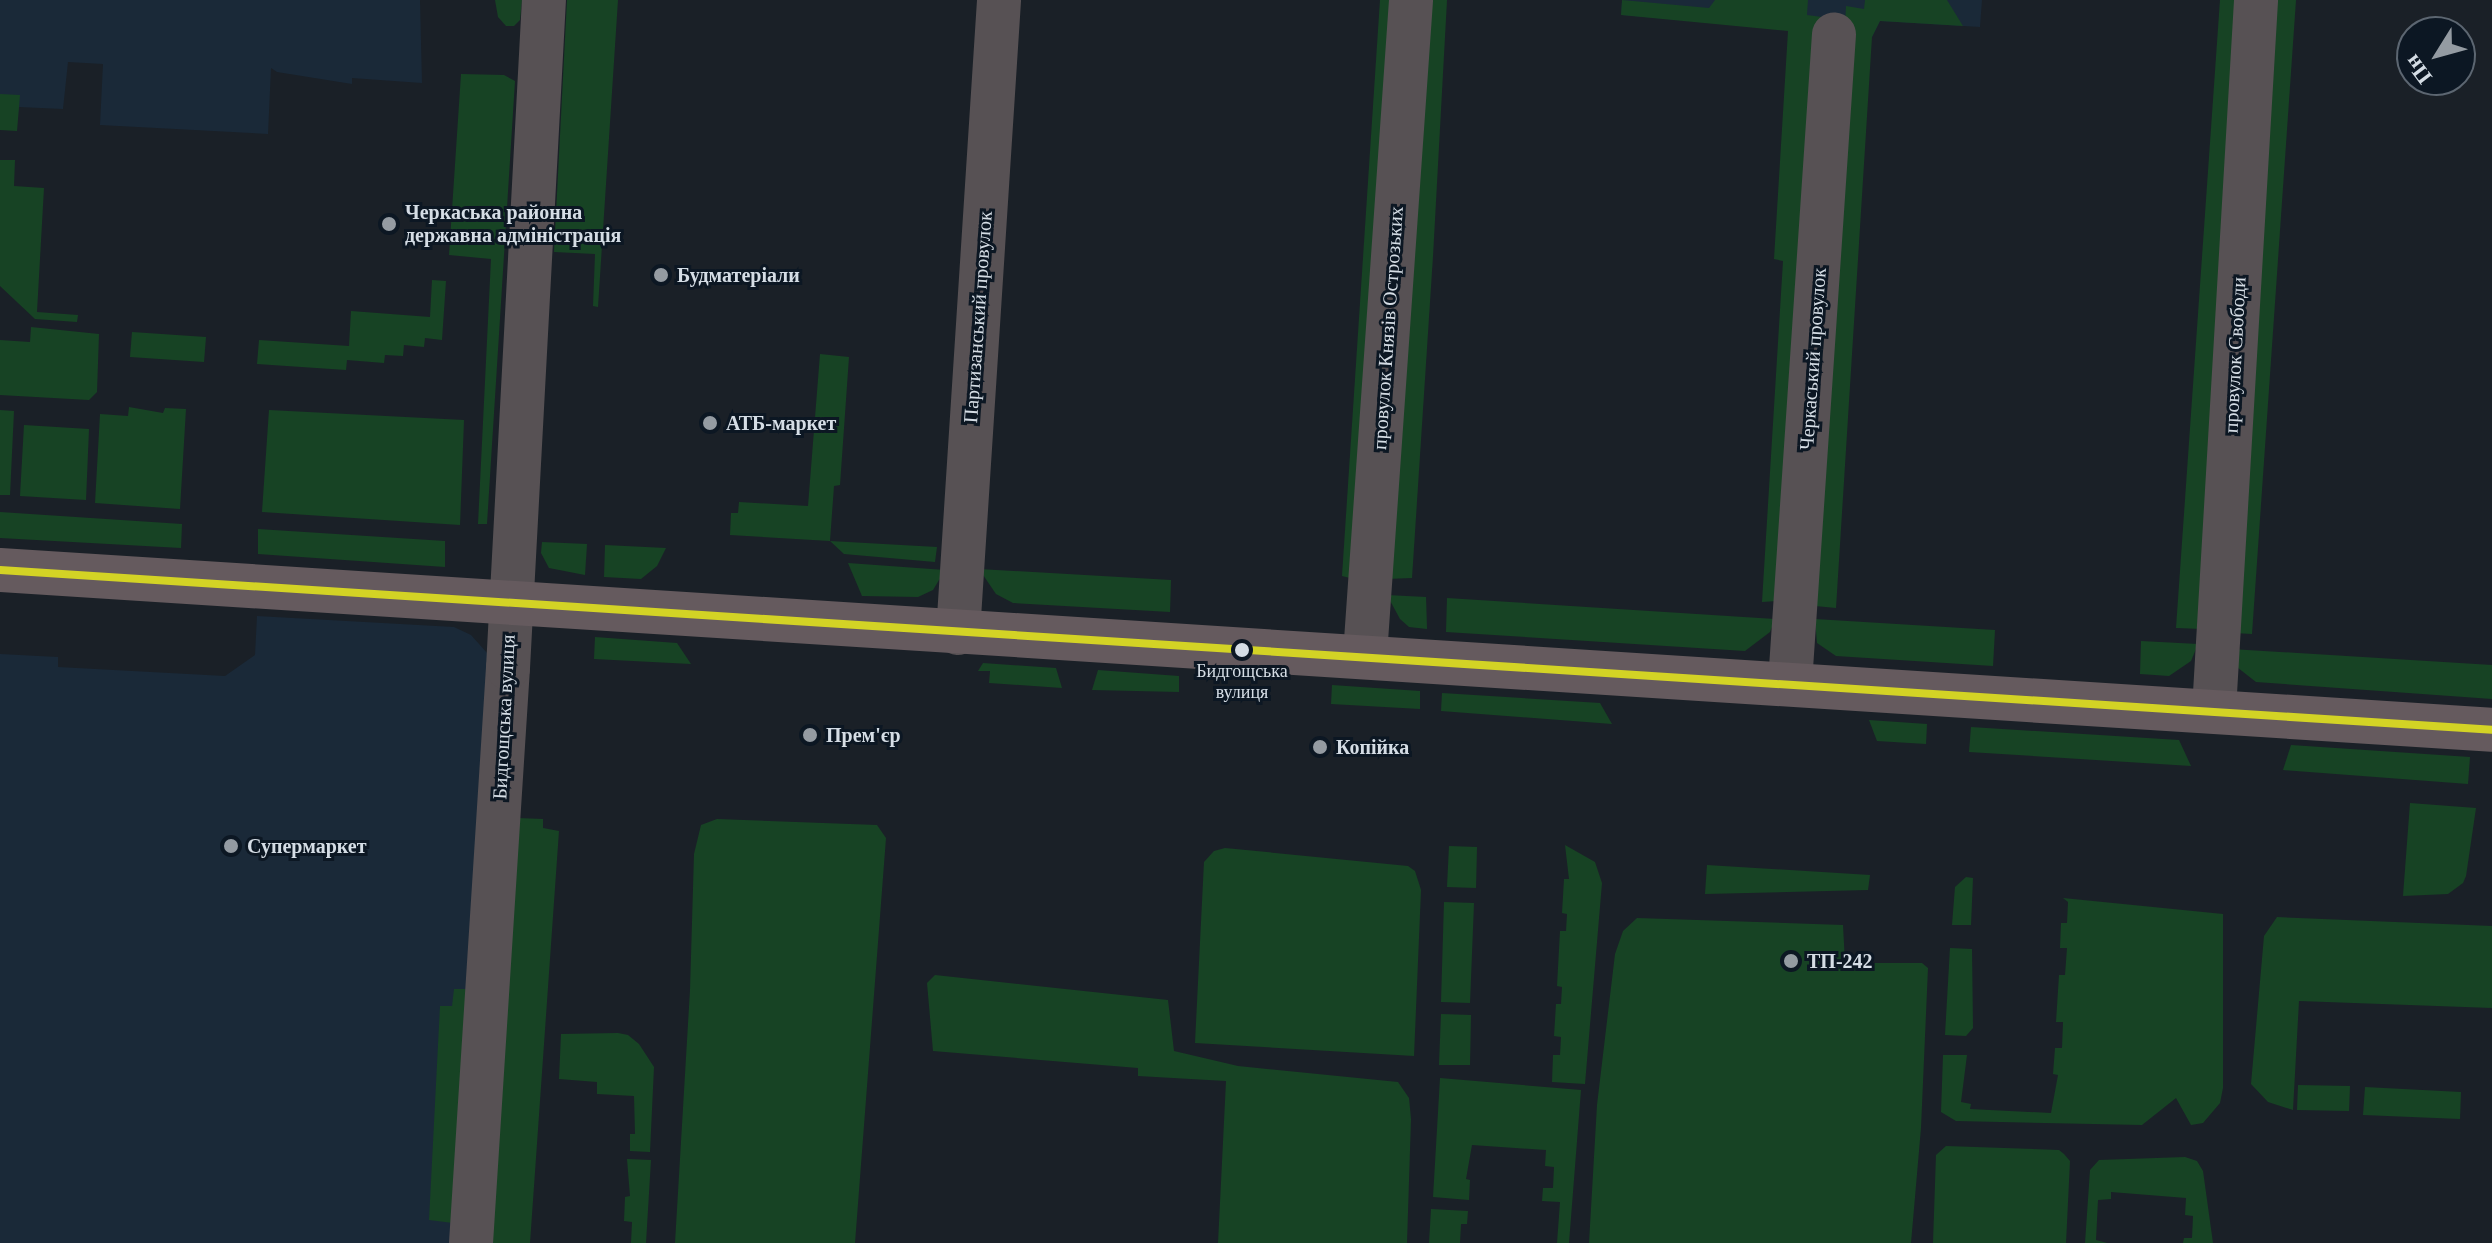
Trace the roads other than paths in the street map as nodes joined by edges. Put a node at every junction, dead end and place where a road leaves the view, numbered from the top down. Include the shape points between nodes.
1 (544, 0) edge
2 (999, 0) edge
3 (1411, 0) edge
4 (2256, 0) edge
5 (1834, 34) dead end
6 (0, 570) edge
7 (511, 601) junction
8 (958, 633) junction
9 (1365, 655) junction
10 (1790, 683) junction
11 (2214, 710) junction
12 (2492, 730) edge
13 (471, 1243) edge

1 - 7 street, Бидгощська вулиця
2 - 8 street, Партизанський провулок
3 - 9 street, провулок Князів Острозьких
4 - 11 street, провулок Свободи
5 - 10 street, Черкаський провулок
6 - 7 main road
7 - 8 main road
7 - 13 street, Бидгощська вулиця
8 - 9 main road
9 - 10 main road
10 - 11 main road
11 - 12 main road

